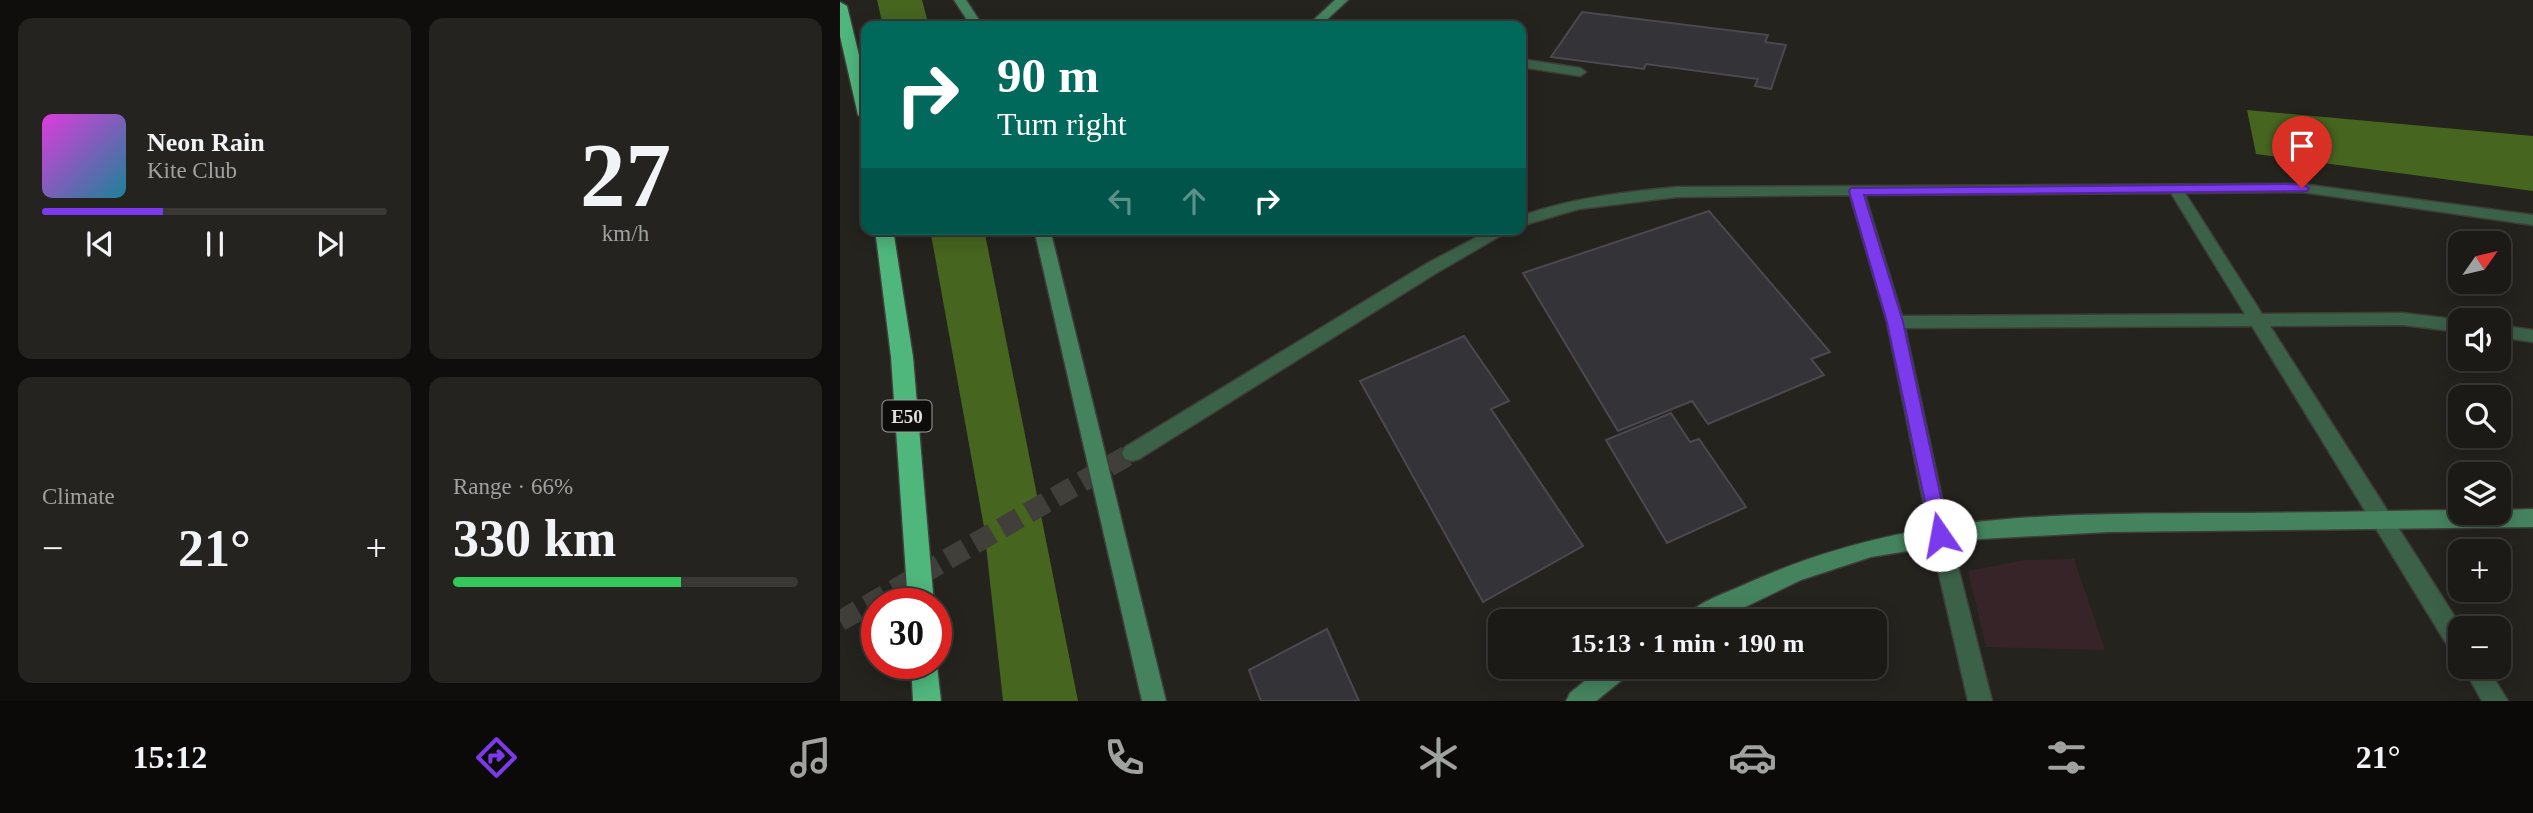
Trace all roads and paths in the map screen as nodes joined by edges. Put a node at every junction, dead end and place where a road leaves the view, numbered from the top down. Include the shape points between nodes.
1 (960, 0) edge
2 (1342, 0) edge
3 (840, 6) edge
4 (974, 21) edge
5 (1319, 21) edge
6 (1526, 64) edge
7 (1580, 72) dead end
8 (861, 94) edge
9 (2176, 190) junction
10 (1856, 191) junction
11 (1526, 219) edge
12 (2533, 220) edge
13 (885, 235) edge
14 (1043, 235) edge
15 (1493, 235) edge
16 (2259, 319) junction
17 (1895, 322) junction
18 (2448, 325) edge
19 (2511, 333) edge
20 (2533, 336) edge
21 (1132, 453) tunnel mouth
22 (2533, 518) edge
23 (2381, 522) junction
24 (1940, 535) junction
25 (920, 588) edge
26 (1717, 609) edge
27 (2448, 626) edge
28 (926, 679) edge
29 (1605, 679) edge
30 (2482, 679) edge
31 (927, 701) edge
32 (1154, 701) edge
33 (1578, 701) edge
34 (1980, 701) edge
35 (2496, 701) edge

1 - 4 street
2 - 5 street
3 - 8 highway
6 - 7 street
9 - 10 street
9 - 12 street via 2302,188
9 - 16 street
10 - 11 street via 1677,192 1552,209
10 - 17 street
13 - 25 highway, E50 via 902,357
14 - 32 street
15 - 21 street
16 - 17 street
16 - 18 street via 2403,319
16 - 23 street
17 - 24 street
19 - 20 street
22 - 23 street
23 - 24 street via 2095,523
23 - 27 street
24 - 26 street via 1894,542 1808,569
24 - 34 street
28 - 31 highway
29 - 33 street
30 - 35 street

